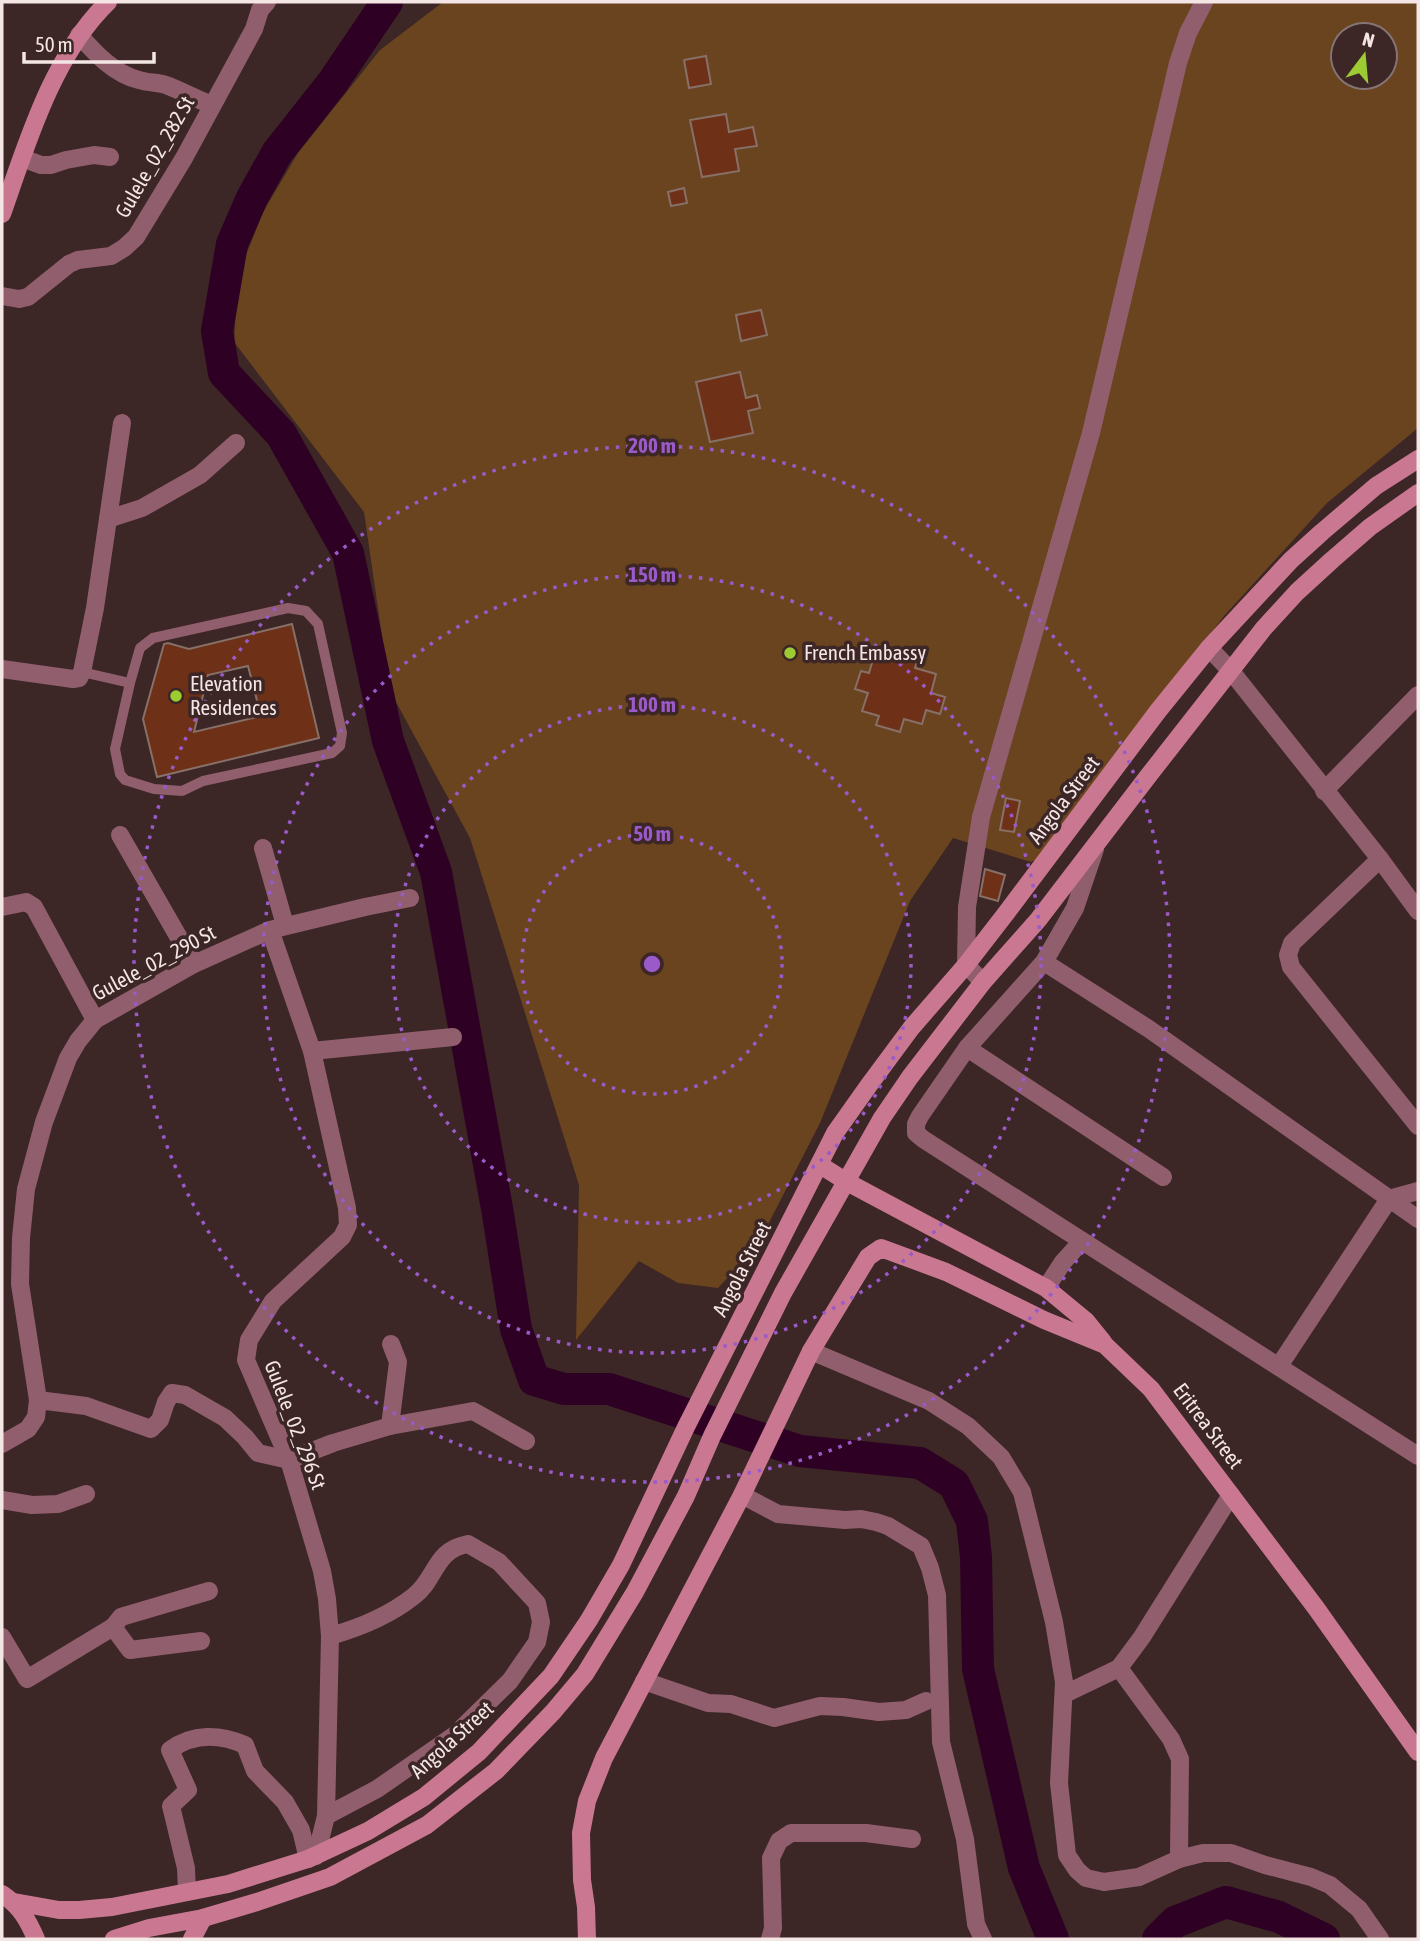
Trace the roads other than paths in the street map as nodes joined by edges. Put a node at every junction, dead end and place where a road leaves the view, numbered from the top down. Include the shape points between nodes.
1 (108, 2) edge
2 (1205, 2) edge
3 (258, 4) edge
4 (79, 34) junction
5 (212, 104) junction
6 (110, 156) dead end
7 (22, 158) junction
8 (2, 214) edge
9 (2, 296) edge
10 (122, 423) dead end
11 (236, 443) dead end
12 (1418, 459) edge
13 (1418, 493) edge
14 (108, 519) junction
15 (1209, 648) junction
16 (2, 669) edge
17 (1231, 671) junction
18 (82, 672) junction
19 (130, 682) junction
20 (1418, 695) edge
21 (1325, 791) junction
22 (120, 835) dead end
23 (1096, 845) junction
24 (263, 848) dead end
25 (1380, 859) junction
26 (410, 898) dead end
27 (2, 907) edge
28 (1418, 911) edge
29 (277, 927) junction
30 (1044, 961) junction
31 (194, 964) junction
32 (965, 965) junction
33 (983, 982) junction
34 (95, 1020) junction
35 (453, 1037) dead end
36 (967, 1048) junction
37 (312, 1051) junction
38 (1418, 1126) edge
39 (820, 1165) junction
40 (1163, 1177) dead end
41 (847, 1182) junction
42 (1418, 1191) edge
43 (1389, 1199) junction
44 (1418, 1219) edge
45 (1083, 1241) junction
46 (1045, 1288) junction
47 (391, 1344) dead end
48 (1105, 1345) junction
49 (811, 1350) junction
50 (1279, 1366) junction
51 (38, 1400) junction
52 (390, 1426) junction
53 (526, 1441) dead end
54 (2, 1444) edge
55 (1418, 1456) edge
56 (289, 1460) junction
57 (86, 1494) dead end
58 (742, 1495) junction
59 (1231, 1495) junction
60 (2, 1500) edge
61 (209, 1591) dead end
62 (113, 1627) junction
63 (330, 1636) junction
64 (2, 1637) edge
65 (201, 1641) dead end
66 (1119, 1668) junction
67 (644, 1681) junction
68 (1069, 1692) dead end
69 (926, 1701) dead end
70 (1418, 1752) edge
71 (326, 1816) junction
72 (912, 1839) dead end
73 (312, 1857) junction
74 (1179, 1859) junction
75 (187, 1892) junction
76 (8, 1898) edge
77 (203, 1918) junction
78 (36, 1939) edge
79 (114, 1939) edge
80 (192, 1939) edge
81 (587, 1939) edge
82 (770, 1939) edge
83 (983, 1939) edge
84 (1380, 1939) edge

1 - 4 main road
2 - 32 street via 1178,63 1091,433 981,817 967,907
3 - 5 street, Gulele_02_282 St via 254,29
4 - 5 street via 98,57 126,75
4 - 7 main road
5 - 9 street, Gulele_02_282 St via 136,237 124,248 111,256 69,264 28,297
6 - 7 street via 51,165
7 - 8 main road
10 - 14 street
11 - 14 street via 200,475 142,508
12 - 15 main road, Angola Street via 1376,486 1291,560
13 - 17 main road via 1370,527 1297,592
14 - 18 street
15 - 17 street
15 - 32 main road, Angola Street
16 - 18 street via 73,679
17 - 21 street
17 - 23 main road
18 - 19 lane
19 - 19 lane via 115,749 120,774 154,789 182,792 203,781 332,753 340,746 342,733 318,624 306,611 288,608 153,638 140,648
20 - 21 street
21 - 25 street
22 - 31 street
23 - 30 street via 1075,908
23 - 33 main road
24 - 29 street, Gulele_02_296 St
25 - 28 street
25 - 38 street via 1292,943 1288,954 1291,967
26 - 29 street, Gulele_02_290 St
27 - 34 street via 26,902 34,907
29 - 31 street, Gulele_02_290 St
29 - 37 street, Gulele_02_296 St
30 - 36 street
30 - 43 street via 1149,1029
31 - 34 street, Gulele_02_290 St
32 - 33 street
32 - 39 main road, Angola Street via 869,1084 835,1133
33 - 41 main road via 882,1118
34 - 51 street, Gulele_02_290 St via 68,1058 26,1189 20,1284
35 - 37 street
36 - 40 street
36 - 45 street via 920,1116 916,1133
37 - 56 street, Gulele_02_296 St via 348,1225 342,1237 273,1301 249,1340 246,1360
39 - 41 main road
39 - 73 main road, Angola Street via 621,1565 551,1676 479,1752 424,1797 368,1831
41 - 46 main road
41 - 77 main road via 783,1293 635,1592 585,1674 553,1712 496,1771 427,1825 330,1877
42 - 43 street
43 - 44 street
43 - 50 street
45 - 46 street
45 - 50 street
46 - 48 main road via 1086,1321
47 - 52 street via 397,1362
48 - 49 main road, Eritrea Street via 946,1272 881,1248 868,1257
48 - 59 main road, Eritrea Street via 1151,1389
49 - 58 main road
49 - 74 street via 929,1401 968,1426 1001,1457 1022,1492 1054,1622 1064,1682 1059,1783 1068,1855 1086,1878 1104,1882 1139,1877
50 - 55 street
51 - 54 street via 36,1418 28,1429
51 - 56 street via 86,1406 151,1429 173,1392 225,1418 258,1453
52 - 53 street via 473,1410
52 - 56 street
56 - 63 street, Gulele_02_296 St via 322,1570
57 - 60 street via 58,1504
58 - 67 main road
58 - 83 street via 779,1514 876,1522 921,1546 937,1595 941,1742 965,1839 976,1924
59 - 66 street
59 - 70 main road, Eritrea Street
61 - 62 street via 121,1616
62 - 64 street via 27,1679
62 - 65 street via 130,1650
63 - 71 street, Gulele_02_296 St
63 - 71 street via 395,1610 417,1594 444,1556 454,1547 468,1544 499,1562 537,1603 541,1622 537,1642 510,1681 454,1735 377,1789
66 - 68 street
66 - 74 street via 1171,1739 1180,1759
67 - 69 street via 708,1703 731,1704 774,1717 820,1706 906,1710
67 - 81 main road via 587,1801 581,1833
71 - 73 street, Gulele_02_296 St
72 - 82 street via 866,1833 791,1833 779,1841 771,1857
73 - 75 main road, Angola Street
73 - 75 street via 285,1802 255,1771 245,1745 229,1738 181,1741 170,1750 188,1790 171,1806
74 - 84 street via 1231,1853 1311,1877 1330,1885 1359,1909
75 - 76 main road, Angola Street via 79,1910
76 - 78 main road via 28,1919
77 - 79 main road
77 - 80 main road

